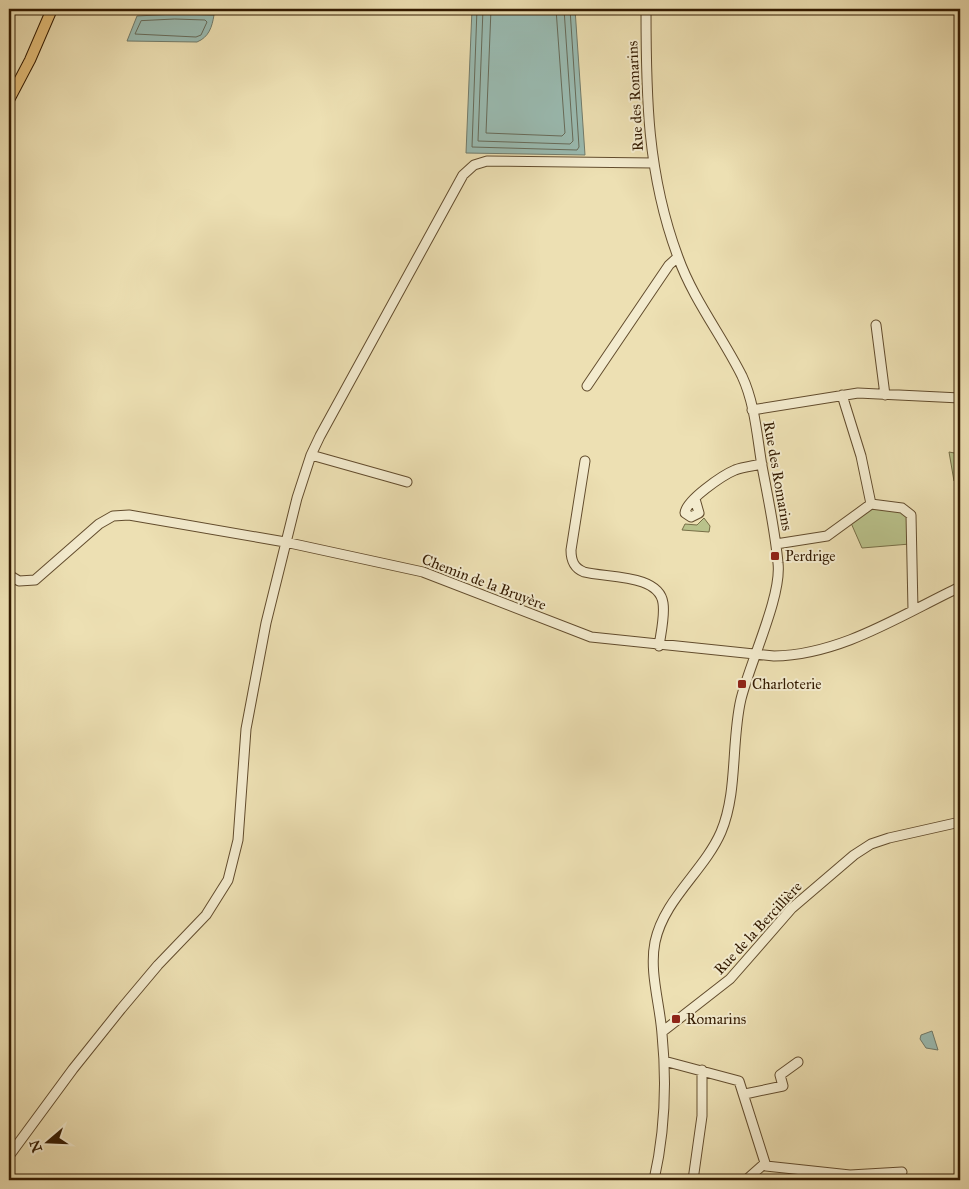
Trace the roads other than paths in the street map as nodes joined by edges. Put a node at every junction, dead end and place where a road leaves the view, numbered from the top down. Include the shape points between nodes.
1 (52, 9) edge
2 (646, 9) edge
3 (9, 100) edge
4 (653, 163) junction
5 (678, 257) junction
6 (876, 325) dead end
7 (587, 386) dead end
8 (885, 394) junction
9 (842, 395) junction
10 (960, 398) edge
11 (752, 410) junction
12 (311, 455) junction
13 (585, 461) dead end
14 (762, 464) junction
15 (407, 482) dead end
16 (695, 499) dead end
17 (871, 504) junction
18 (285, 542) junction
19 (776, 544) junction
20 (9, 575) edge
21 (960, 587) edge
22 (913, 610) junction
23 (659, 646) junction
24 (754, 655) junction
25 (960, 822) edge
26 (662, 1032) junction
27 (664, 1061) junction
28 (798, 1062) dead end
29 (702, 1070) junction
30 (745, 1094) junction
31 (9, 1156) edge
32 (764, 1164) junction
33 (902, 1172) dead end
34 (654, 1180) edge
35 (692, 1180) edge
36 (746, 1180) edge

1 - 3 main road
2 - 4 street, Rue des Romarins via 647,110
4 - 5 street, Rue des Romarins
4 - 12 street via 487,161 468,170
5 - 7 street via 669,265
5 - 11 street, Rue des Romarins via 742,377
6 - 8 street
8 - 9 street
8 - 10 street
9 - 11 street
9 - 17 street via 861,456
11 - 14 street, Rue des Romarins
12 - 15 street
12 - 18 street
13 - 23 street via 572,560 576,568 584,572 646,582 657,589 663,608
14 - 16 street via 727,474
14 - 19 street, Rue des Romarins
17 - 19 street via 827,536
17 - 22 street via 902,508 911,515
18 - 20 street, Chemin de la Bruyère via 121,515 99,524 39,578 25,582
18 - 23 street, Chemin de la Bruyère via 423,572 578,634
18 - 31 street via 250,705 238,840 228,880 216,903 158,965 73,1069
19 - 24 street, Rue des Romarins via 777,584
21 - 22 street, Chemin de la Bruyère
22 - 24 street, Chemin de la Bruyère via 833,647 801,654
23 - 24 street, Chemin de la Bruyère
24 - 26 street, Rue des Romarins via 739,708 723,826 709,853 670,907 655,944 654,974
25 - 26 street, Rue de la Bercillière via 889,838 854,855 792,908 730,979
26 - 27 street, Rue des Romarins
27 - 29 street
27 - 34 street, Rue des Romarins via 665,1117
28 - 30 street via 780,1075 783,1086
29 - 30 street via 736,1079 742,1084
29 - 35 street via 702,1116
30 - 32 street
32 - 33 street via 850,1176
32 - 36 street

